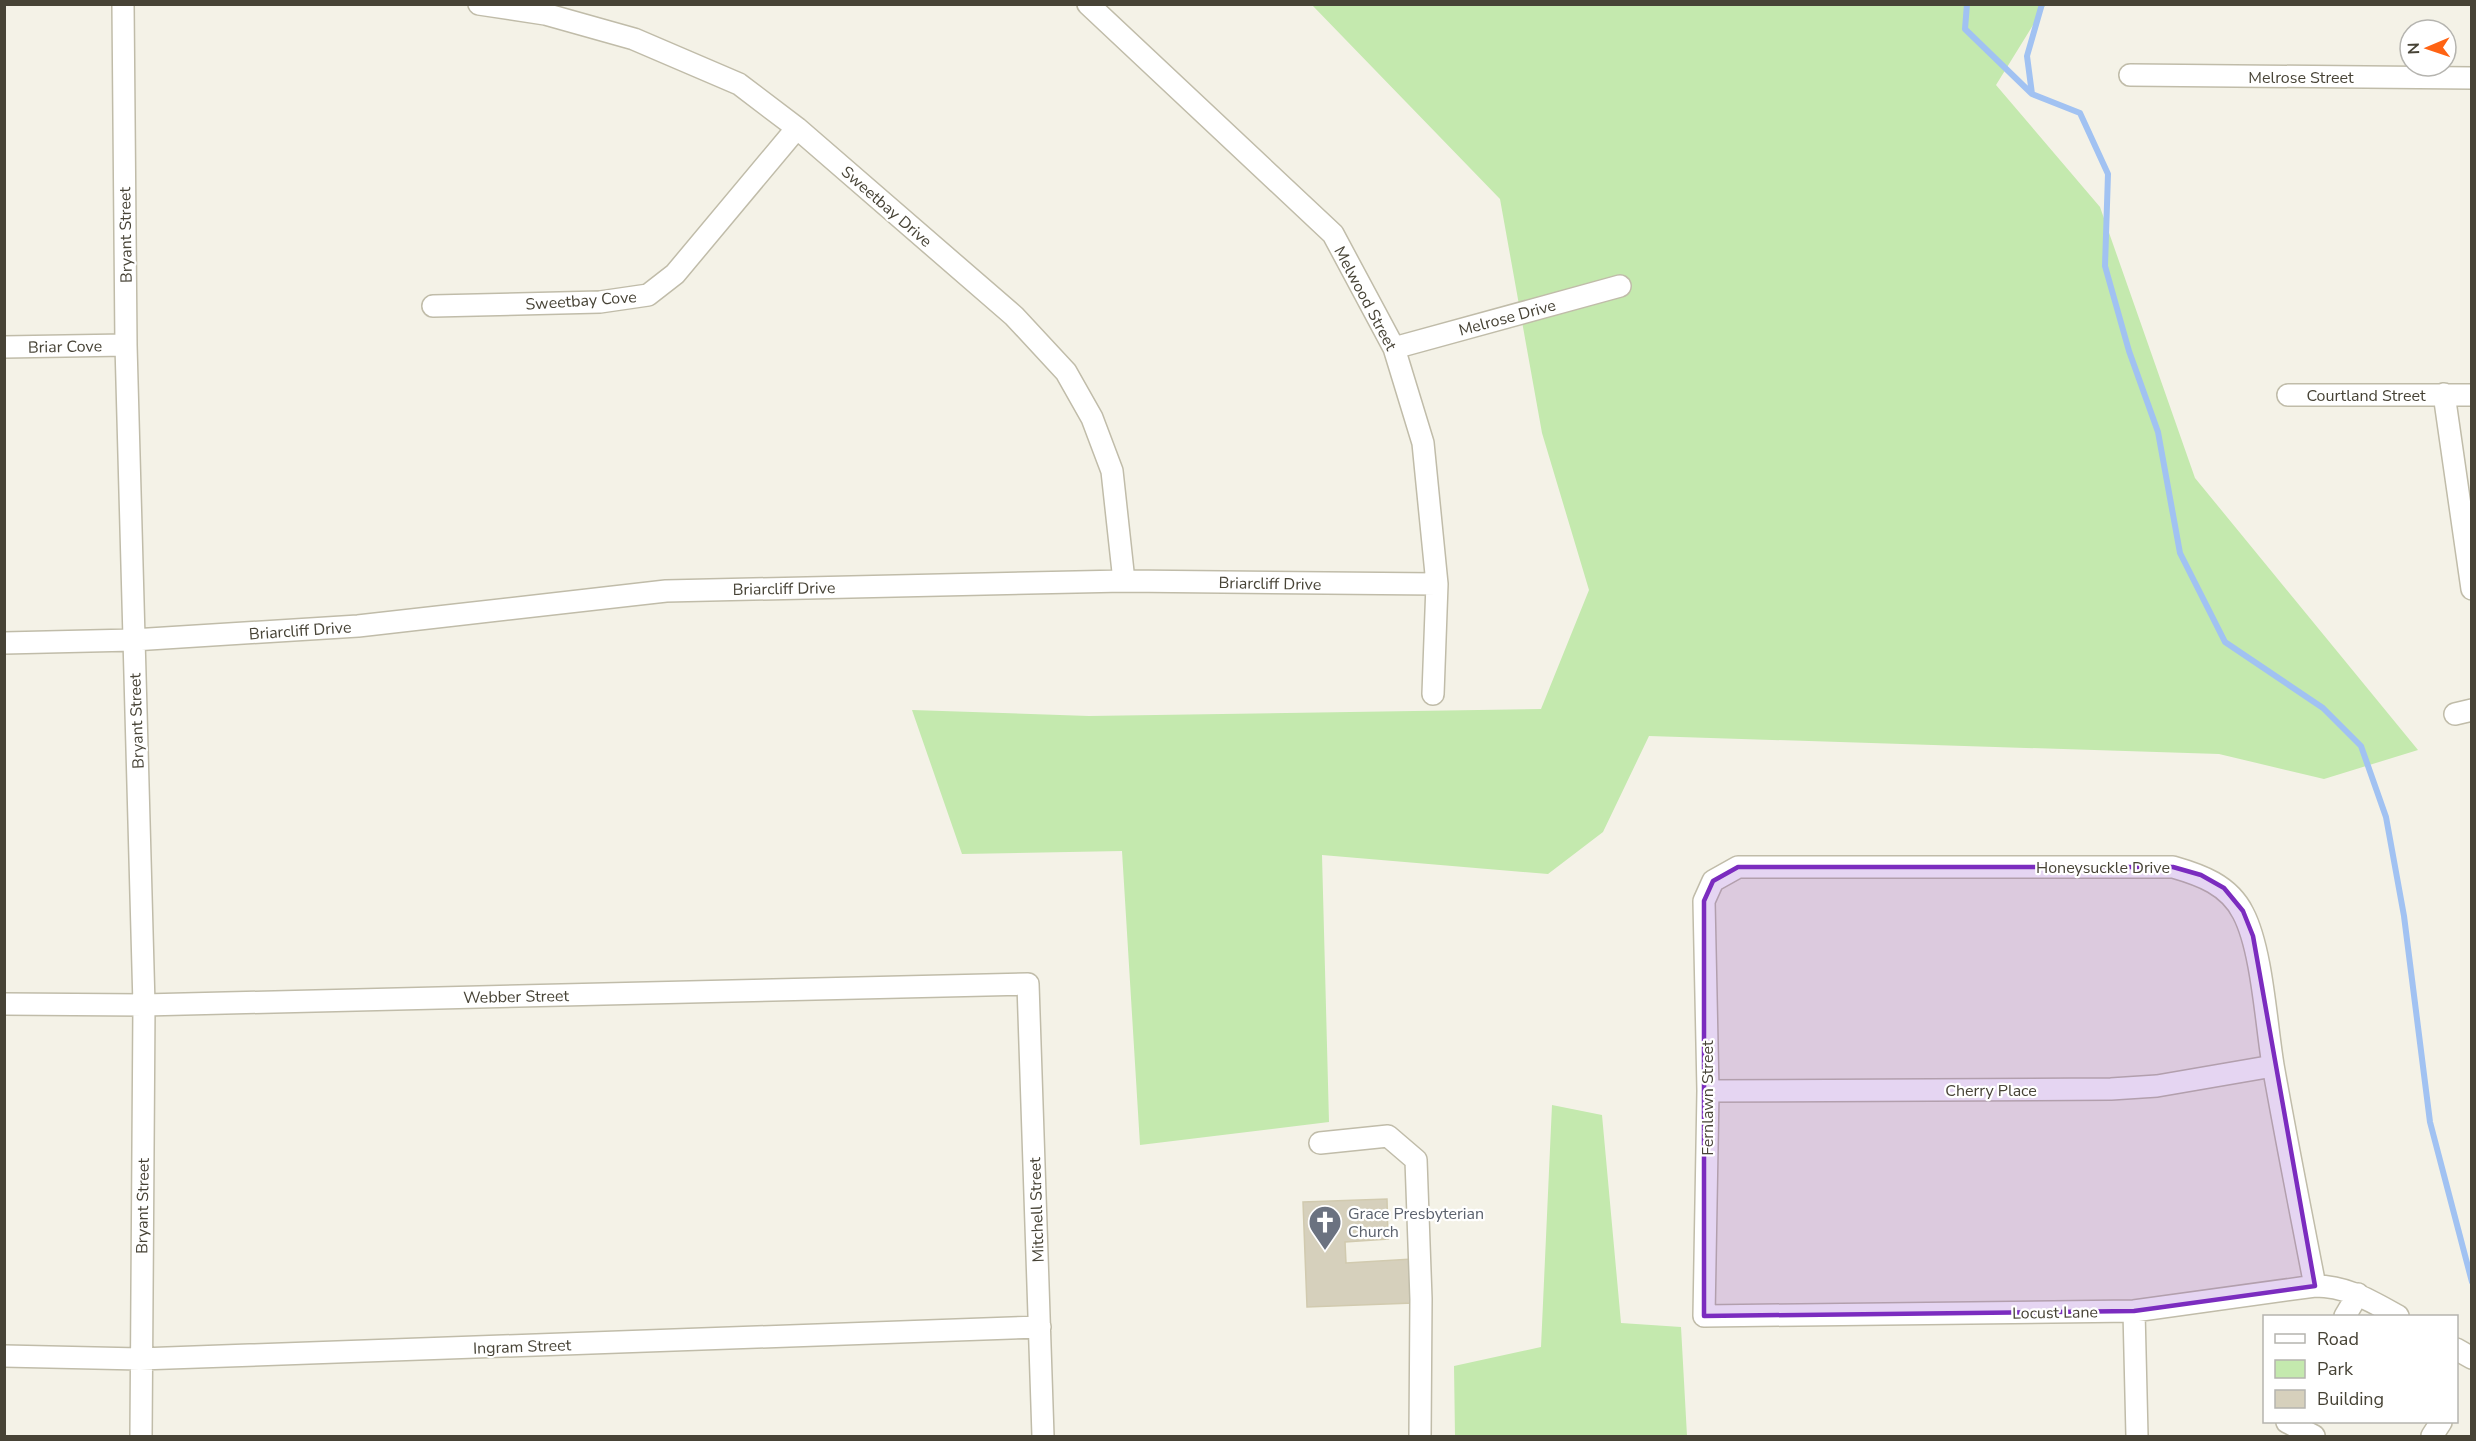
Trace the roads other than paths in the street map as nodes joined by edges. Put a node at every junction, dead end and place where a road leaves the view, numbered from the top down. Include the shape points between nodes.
1 (123, 4) edge
2 (479, 4) edge
3 (1088, 4) edge
4 (2130, 75) dead end
5 (2472, 78) edge
6 (797, 128) junction
7 (1620, 286) dead end
8 (433, 306) dead end
9 (126, 345) junction
10 (4, 348) edge
11 (1394, 348) junction
12 (2444, 394) junction
13 (2288, 395) dead end
14 (2472, 395) edge
15 (1124, 581) junction
16 (1437, 584) junction
17 (2472, 589) edge
18 (133, 640) junction
19 (4, 643) edge
20 (1433, 694) dead end
21 (1713, 881) joint
22 (1028, 984) joint
23 (4, 1004) edge
24 (144, 1005) junction
25 (2273, 1066) junction
26 (1708, 1091) junction
27 (1320, 1143) dead end
28 (2315, 1286) junction
29 (2358, 1294) junction
30 (2134, 1311) junction
31 (2346, 1315) edge
32 (2395, 1315) edge
33 (1704, 1317) joint
34 (1040, 1328) junction
35 (2458, 1350) edge
36 (4, 1356) edge
37 (2472, 1358) edge
38 (140, 1359) junction
39 (2284, 1423) edge
40 (2287, 1423) edge
41 (2440, 1423) edge
42 (141, 1437) edge
43 (1043, 1437) edge
44 (1420, 1437) edge
45 (2137, 1437) edge
46 (2275, 1437) edge
47 (2314, 1437) edge
48 (2432, 1437) edge

1 - 9 street, Bryant Street
2 - 6 street, Sweetbay Drive via 545,14 645,43 739,84
3 - 11 street, Melwood Street via 1333,234
4 - 5 street, Melrose Street
6 - 8 street, Sweetbay Cove via 675,274 648,295 600,302
6 - 15 street, Sweetbay Drive via 1014,316 1066,372 1092,418 1112,471
7 - 11 street, Melrose Drive
9 - 10 street, Briar Cove
9 - 18 street, Bryant Street
11 - 16 street, Melwood Street via 1423,443
12 - 13 street, Courtland Street
12 - 14 street, Courtland Street
12 - 17 street, Courtland Street
15 - 16 street, Briarcliff Drive
15 - 18 street, Briarcliff Drive via 666,591 358,627
16 - 20 street, Melwood Street
18 - 19 street, Briarcliff Drive
18 - 24 street, Bryant Street
21 - 25 street, Honeysuckle Drive via 1738,867 2173,867 2201,875 2224,888 2243,911 2253,936
21 - 26 street, Fernlawn Street via 1704,901
22 - 24 street, Webber Street
22 - 34 street, Mitchell Street
23 - 24 street, Webber Street
24 - 38 street, Bryant Street
25 - 26 street, Cherry Place via 2157,1086 2111,1089
25 - 28 street, Honeysuckle Drive
26 - 33 street, Fernlawn Street
27 - 44 street via 1388,1136 1416,1160
28 - 29 street, Locust Lane via 2334,1286
28 - 30 street, Locust Lane
29 - 31 street
29 - 32 street, Locust Lane
30 - 33 street, Locust Lane
30 - 45 street
34 - 38 street, Ingram Street
34 - 43 street, Mitchell Street
35 - 37 street
36 - 38 street, Ingram Street
38 - 42 street, Bryant Street
39 - 46 street
40 - 47 street
41 - 48 street

